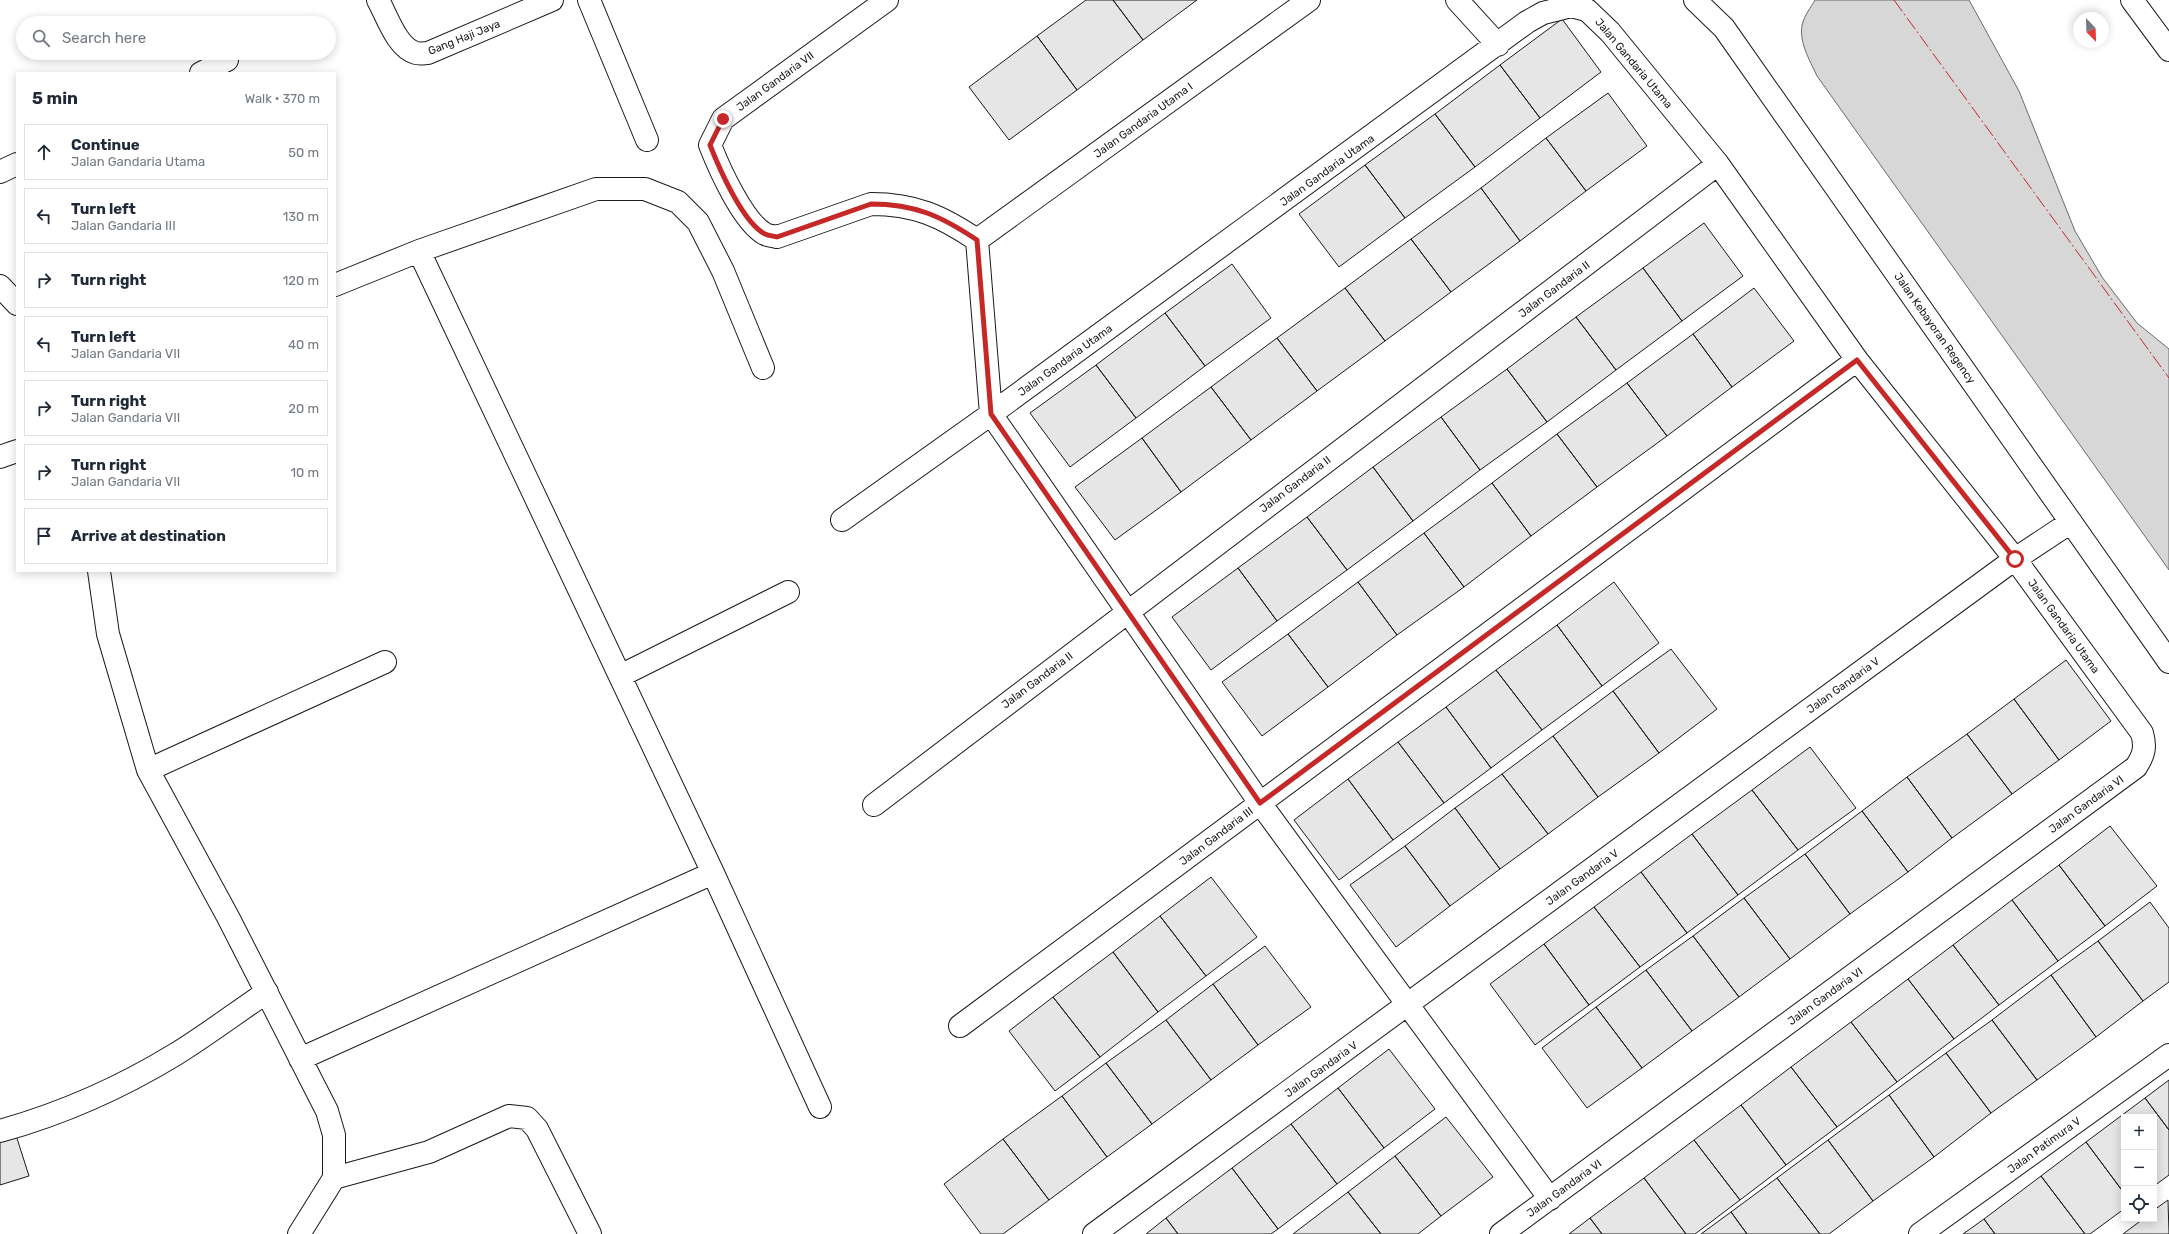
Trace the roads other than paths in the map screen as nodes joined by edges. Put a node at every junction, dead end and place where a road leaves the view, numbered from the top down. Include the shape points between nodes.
1 (378, 0) edge
2 (552, 0) edge
3 (589, 0) edge
4 (887, 0) edge
5 (1309, 0) edge
6 (1695, 0) edge
7 (1717, 0) edge
8 (2132, 0) edge
9 (1461, 2) edge
10 (1724, 28) junction
11 (1498, 45) junction
12 (2169, 50) edge
13 (226, 60) dead end
14 (203, 72) edge
15 (647, 140) dead end
16 (16, 164) edge
17 (1718, 164) junction
18 (0, 172) edge
19 (977, 240) junction
20 (419, 251) junction
21 (336, 284) edge
22 (0, 286) edge
23 (16, 303) edge
24 (1857, 360) junction
25 (763, 368) dead end
26 (991, 414) junction
27 (16, 451) edge
28 (0, 457) edge
29 (842, 520) dead end
30 (2071, 522) junction
31 (2015, 559) junction
32 (99, 572) edge
33 (788, 592) dead end
34 (1127, 611) junction
35 (385, 662) dead end
36 (2169, 662) edge
37 (620, 676) junction
38 (2144, 753) joint
39 (148, 770) junction
40 (1260, 803) junction
41 (874, 805) dead end
42 (713, 873) junction
43 (266, 992) junction
44 (1408, 1005) junction
45 (960, 1026) dead end
46 (2169, 1055) edge
47 (300, 1059) junction
48 (820, 1107) dead end
49 (0, 1131) edge
50 (334, 1178) junction
51 (1550, 1199) junction
52 (299, 1234) edge
53 (590, 1234) edge
54 (1094, 1234) edge
55 (1501, 1234) edge
56 (1920, 1234) edge

1 - 2 street, Gang Haji Jaya via 400,40 408,49 417,53 428,53
3 - 15 street
4 - 19 street, Jalan Gandaria VII via 723,119 710,145 719,168 745,214 766,234 777,237 871,204 885,204 911,207 947,220
5 - 19 street, Jalan Gandaria Utama I
6 - 10 street, Jalan Kebayoran Regency
7 - 10 street
8 - 12 street
9 - 11 street
10 - 30 street, Jalan Kebayoran Regency
11 - 17 street, Jalan Gandaria Utama via 1543,13 1570,6 1587,10 1610,32
11 - 26 street, Jalan Gandaria Utama
13 - 14 street
16 - 18 street
17 - 24 street, Jalan Gandaria Utama
17 - 34 street, Jalan Gandaria II
19 - 26 street
20 - 21 street
20 - 25 street via 596,189 645,189 678,202 698,222 723,271
20 - 37 street
22 - 23 street
24 - 31 street, Jalan Gandaria Utama
24 - 40 street, Jalan Gandaria III
26 - 29 street, Jalan Gandaria Utama
26 - 34 street
27 - 28 street
30 - 31 street, Jalan Gandaria V
30 - 36 street, Jalan Kebayoran Regency
31 - 38 street, Jalan Gandaria Utama via 2142,734 2145,743
31 - 44 street, Jalan Gandaria V
32 - 39 street via 108,634
33 - 37 street
34 - 40 street
34 - 41 street, Jalan Gandaria II
35 - 39 street
37 - 42 street
38 - 51 street, Jalan Gandaria VI via 2136,767
39 - 43 street
40 - 44 street
40 - 45 street, Jalan Gandaria III
42 - 47 street
42 - 48 street
43 - 47 street
43 - 49 street via 176,1054 129,1080 63,1110
44 - 51 street
44 - 54 street, Jalan Gandaria V
46 - 56 street, Jalan Patimura V
47 - 50 street via 327,1111 334,1136
50 - 52 street
50 - 53 street via 429,1152 508,1116 527,1118 537,1129
51 - 55 street, Jalan Gandaria VI

